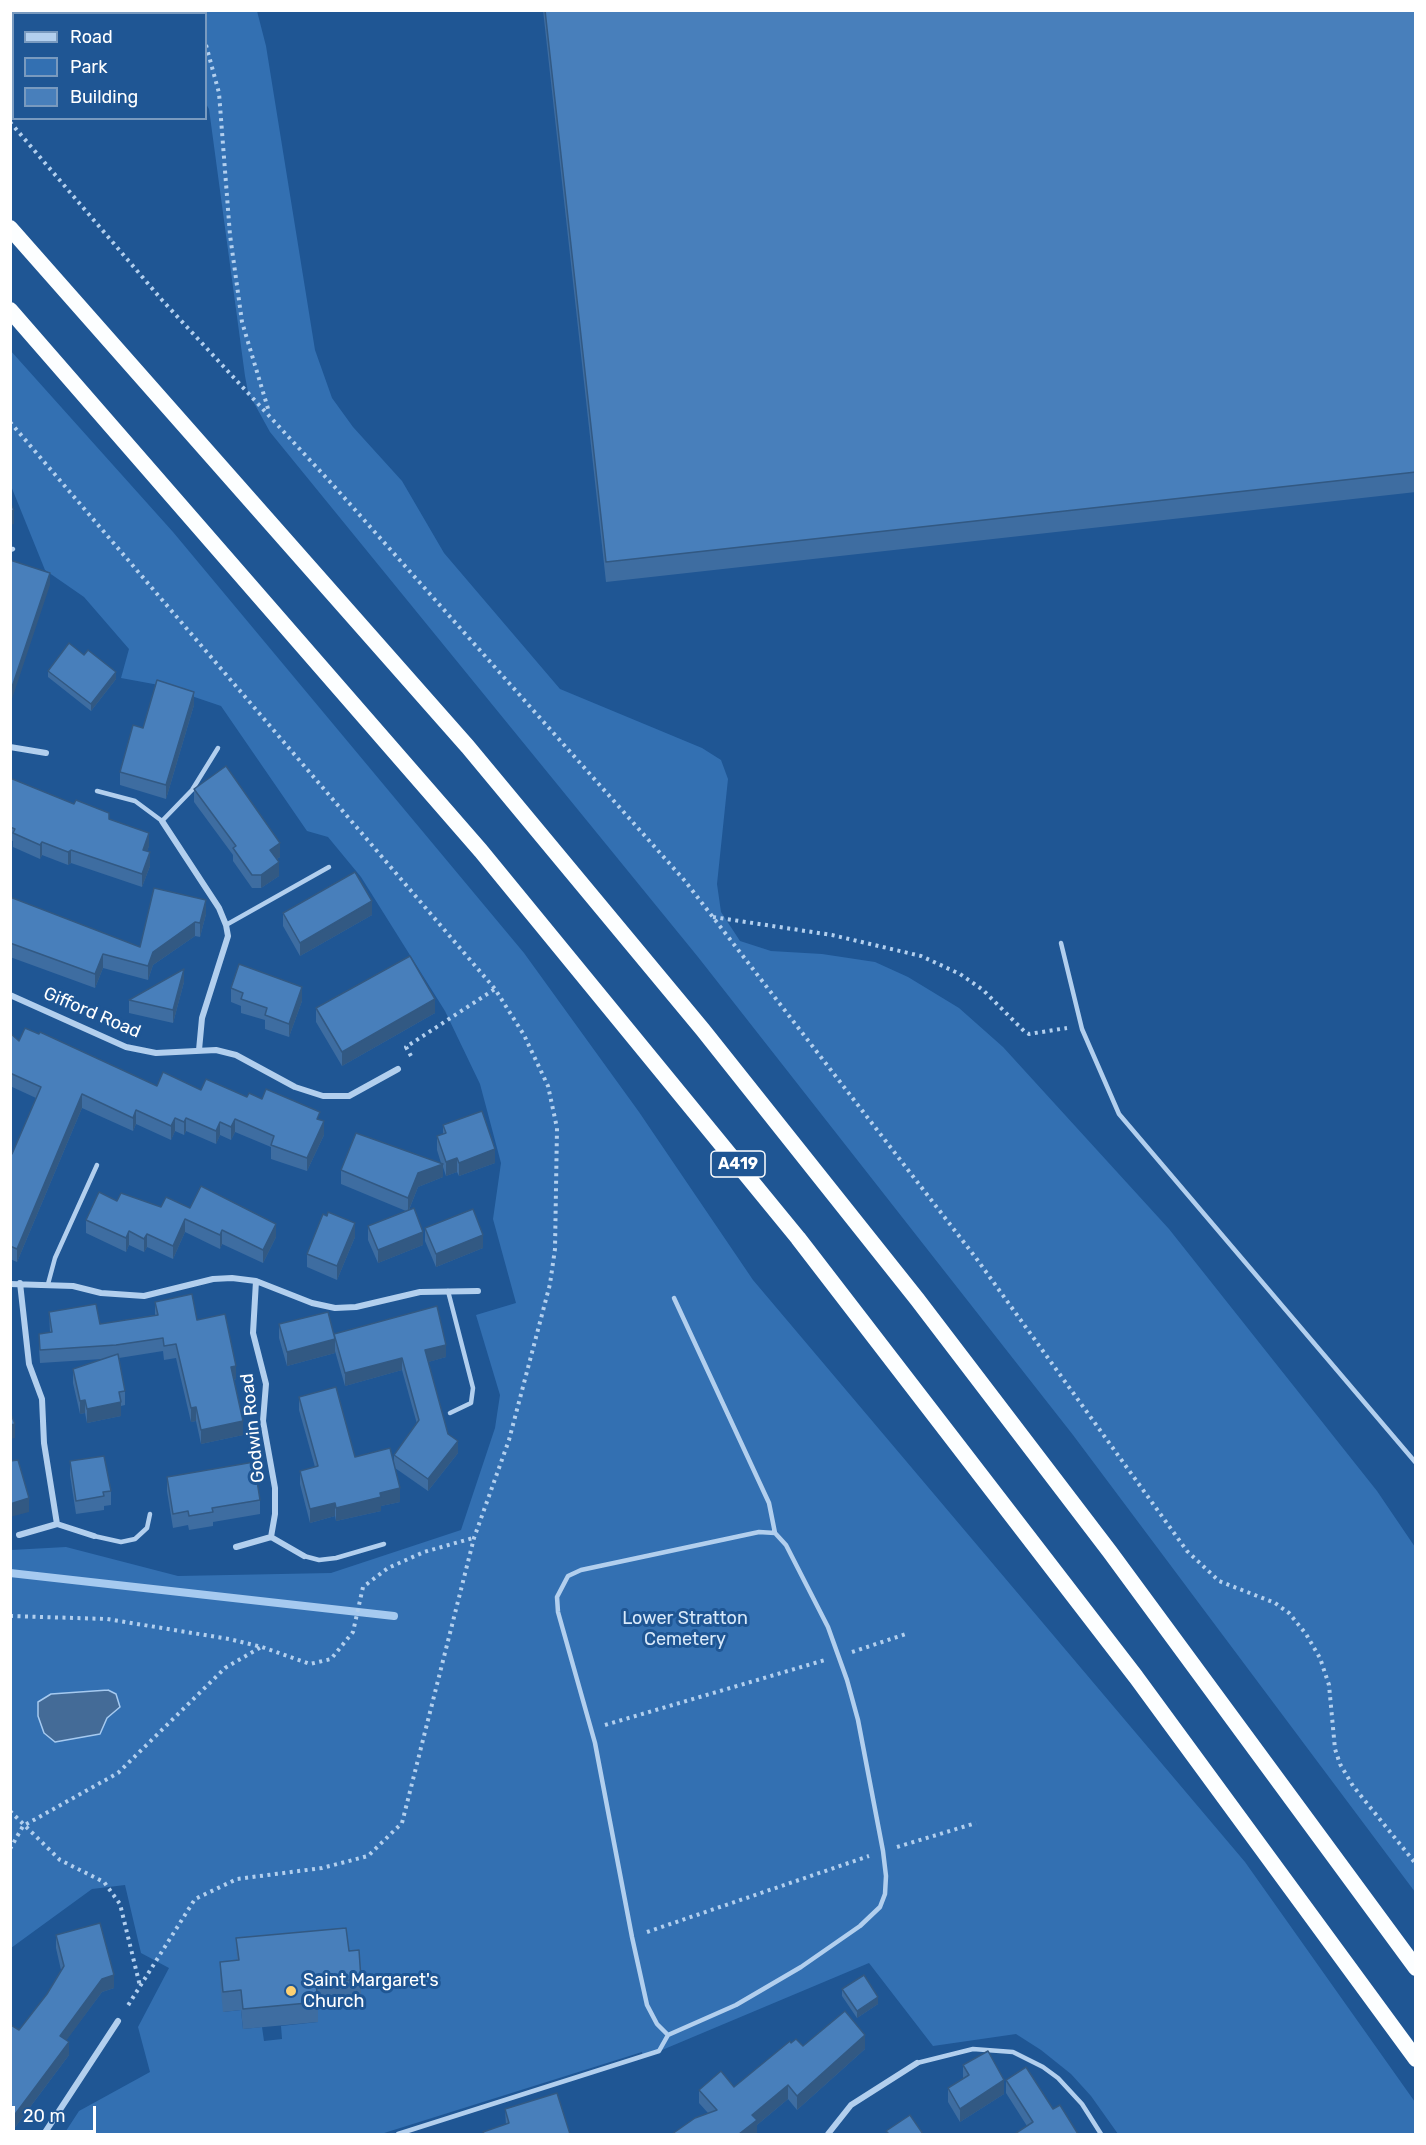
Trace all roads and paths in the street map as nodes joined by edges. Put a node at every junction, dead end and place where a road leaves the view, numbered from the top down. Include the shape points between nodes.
1 (207, 49) edge
2 (10, 123) edge
3 (10, 228) edge
4 (10, 310) edge
5 (270, 415) junction
6 (10, 422) edge
7 (10, 747) edge
8 (218, 748) dead end
9 (46, 753) dead end
10 (97, 791) dead end
11 (162, 821) junction
12 (328, 867) dead end
13 (712, 917) junction
14 (226, 925) junction
15 (1061, 943) dead end
16 (495, 989) junction
17 (10, 995) edge
18 (1081, 1025) junction
19 (199, 1050) junction
20 (398, 1069) joint
21 (97, 1165) dead end
22 (256, 1281) junction
23 (20, 1283) junction
24 (10, 1284) edge
25 (48, 1284) junction
26 (448, 1291) junction
27 (478, 1291) dead end
28 (674, 1298) dead end
29 (450, 1413) dead end
30 (1416, 1462) edge
31 (150, 1514) dead end
32 (57, 1524) junction
33 (774, 1533) junction
34 (19, 1535) dead end
35 (94, 1536) joint
36 (271, 1537) junction
37 (474, 1538) junction
38 (384, 1544) dead end
39 (236, 1547) dead end
40 (304, 1556) joint
41 (12, 1618) edge
42 (906, 1634) dead end
43 (262, 1647) junction
44 (840, 1656) junction
45 (591, 1729) junction
46 (10, 1811) edge
47 (976, 1823) dead end
48 (23, 1826) junction
49 (10, 1849) edge
50 (883, 1851) junction
51 (1416, 1864) edge
52 (632, 1937) junction
53 (1416, 1968) edge
54 (140, 1987) junction
55 (118, 2021) joint
56 (668, 2035) junction
57 (1416, 2059) edge
58 (917, 2063) joint
59 (44, 2134) edge
60 (398, 2134) edge
61 (828, 2134) edge
62 (1101, 2134) edge

1 - 5 path via 219,93 230,235 242,322
2 - 5 path via 162,300
3 - 53 highway, A419 via 468,747 703,1030 917,1299 1103,1542
4 - 57 highway, A419 via 474,842 798,1238 1129,1668
5 - 13 path via 685,881
6 - 16 path
7 - 9 street
8 - 11 lane via 192,790
10 - 11 lane via 135,801
11 - 14 street
12 - 14 lane
13 - 18 path via 832,935 921,956 984,990 1029,1034
13 - 51 path via 976,1258 1187,1551 1219,1581 1275,1603 1306,1634 1329,1685 1340,1764
14 - 19 street via 228,936 202,1018
15 - 18 lane
16 - 20 path via 406,1047 413,1060
16 - 37 path via 524,1035 554,1101 555,1249 550,1284 509,1440
17 - 19 street, Gifford Road via 126,1047 156,1053
18 - 30 lane via 1109,1095 1130,1129
19 - 20 street, Gifford Road via 236,1055 296,1087 338,1097 349,1096
21 - 25 lane via 55,1258
22 - 25 street via 213,1279 144,1296
22 - 26 street via 335,1308 356,1307 397,1295
22 - 36 street, Godwin Road via 253,1341 266,1384 263,1421 275,1488 276,1514
23 - 24 street
23 - 25 street
23 - 32 street via 29,1364 42,1399 44,1443
26 - 27 street
26 - 29 lane via 474,1388 471,1403
28 - 33 lane via 768,1503
31 - 35 lane via 147,1528 135,1539 121,1542
32 - 34 street
32 - 35 street
33 - 44 lane via 786,1545
33 - 45 lane via 748,1534 580,1570 568,1576 557,1597 558,1612
36 - 39 street
36 - 40 street
37 - 43 path via 424,1552 388,1568 363,1587 353,1632 331,1659 310,1664
37 - 54 path via 402,1823 368,1856 322,1868 237,1879 195,1899
38 - 40 lane via 336,1558
41 - 43 path via 107,1619 230,1638
42 - 44 path
43 - 48 path via 225,1668 118,1773
44 - 45 path
44 - 50 lane via 858,1720
45 - 52 lane
46 - 48 path
47 - 50 path
48 - 49 path
48 - 54 path via 60,1860 105,1882 120,1904
50 - 52 path
50 - 56 lane via 885,1894 880,1907 860,1926 736,2005
52 - 56 lane via 647,2005
54 - 55 path
55 - 59 street
56 - 60 lane via 659,2051
58 - 61 street via 851,2105
58 - 62 lane via 973,2049 1013,2052 1058,2078 1082,2104

